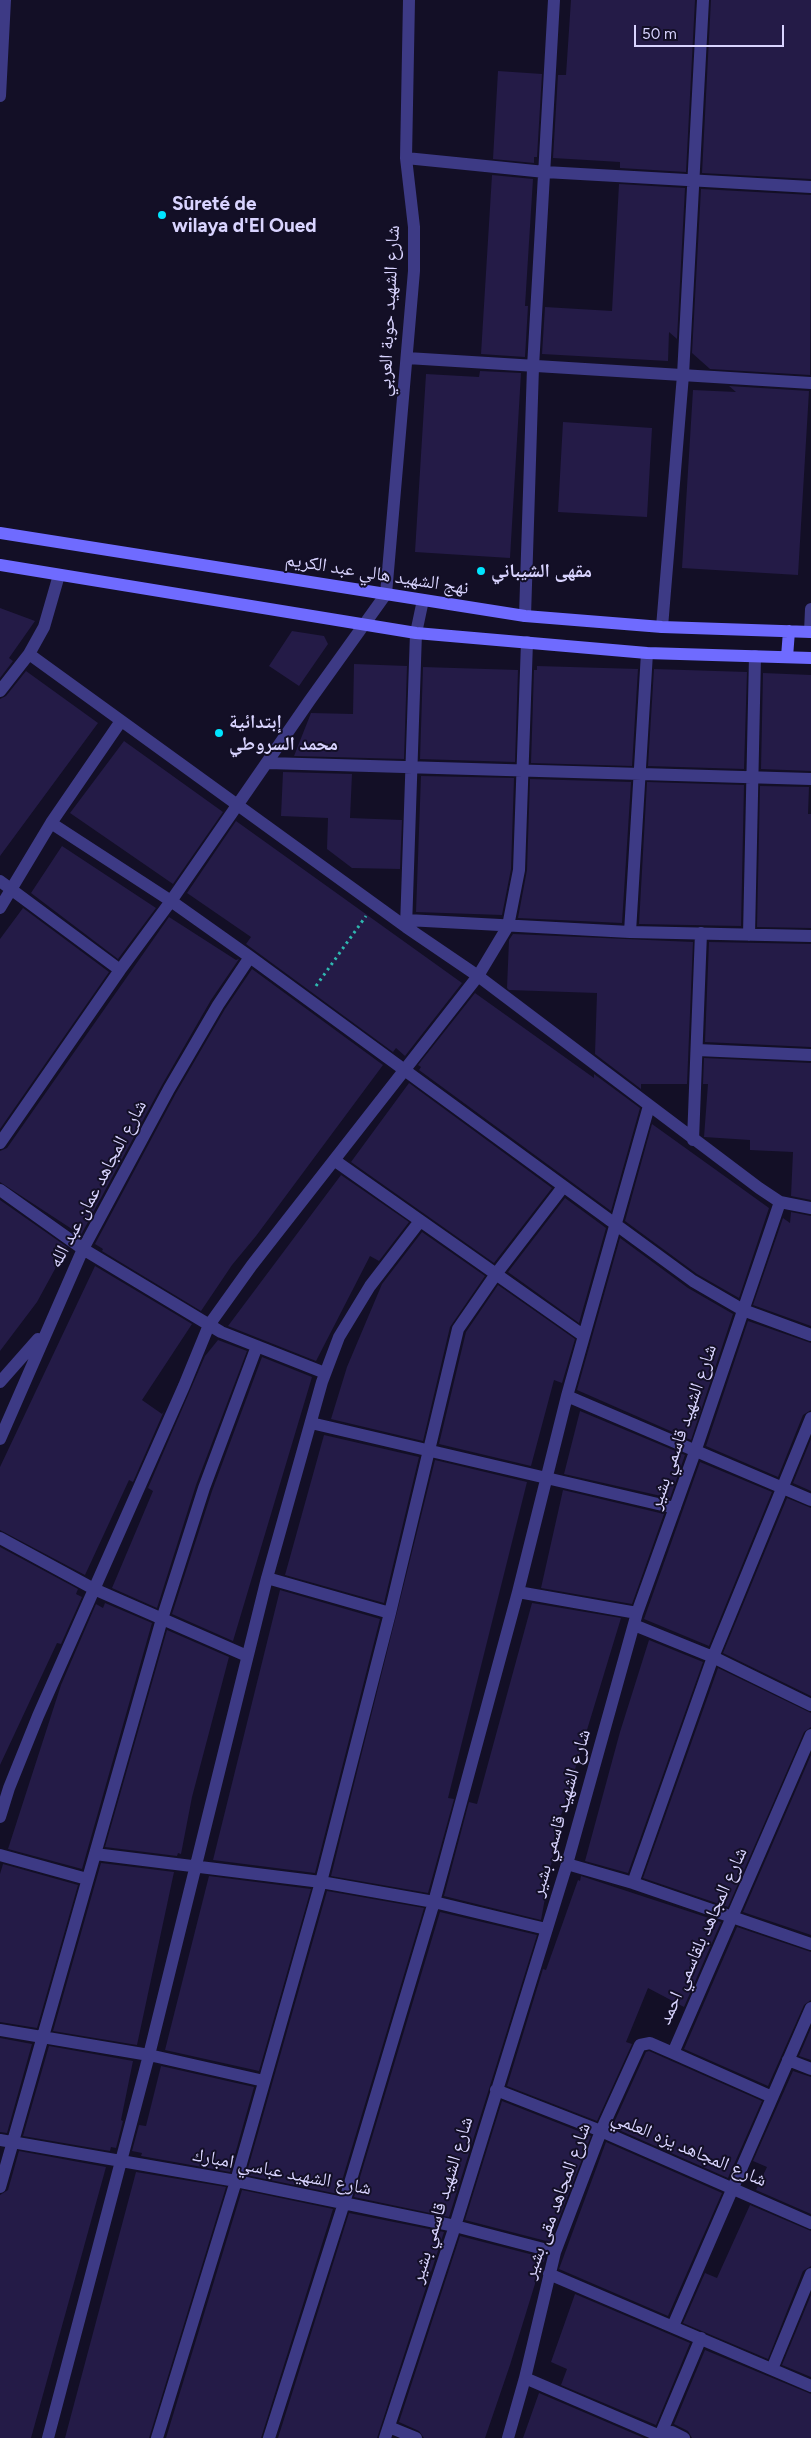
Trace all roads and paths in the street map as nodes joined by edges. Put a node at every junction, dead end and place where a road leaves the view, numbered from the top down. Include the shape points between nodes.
1 (6, 0) edge
2 (409, 0) edge
3 (554, 0) edge
4 (703, 0) edge
5 (0, 96) edge
6 (406, 158) junction
7 (545, 172) junction
8 (692, 179) junction
9 (811, 187) edge
10 (407, 358) junction
11 (533, 367) junction
12 (683, 374) junction
13 (811, 383) edge
14 (0, 533) edge
15 (0, 565) edge
16 (59, 575) junction
17 (386, 594) junction
18 (423, 600) junction
19 (811, 609) edge
20 (525, 616) junction
21 (364, 623) junction
22 (662, 627) junction
23 (789, 631) junction
24 (810, 632) edge
25 (416, 633) junction
26 (527, 642) junction
27 (647, 653) junction
28 (28, 654) junction
29 (755, 656) junction
30 (787, 657) junction
31 (811, 658) edge
32 (0, 692) edge
33 (122, 721) junction
34 (268, 763) junction
35 (410, 766) junction
36 (524, 770) junction
37 (638, 774) junction
38 (752, 778) junction
39 (811, 779) edge
40 (238, 804) junction
41 (51, 823) junction
42 (0, 881) edge
43 (12, 890) junction
44 (171, 901) junction
45 (375, 904) junction
46 (0, 908) edge
47 (406, 924) junction
48 (508, 926) junction
49 (630, 932) junction
50 (701, 933) junction
51 (749, 935) junction
52 (811, 936) edge
53 (250, 957) junction
54 (120, 970) junction
55 (478, 976) junction
56 (306, 998) junction
57 (697, 1050) junction
58 (811, 1054) edge
59 (404, 1071) junction
60 (649, 1106) junction
61 (693, 1140) junction
62 (0, 1143) edge
63 (334, 1160) junction
64 (563, 1187) junction
65 (0, 1190) edge
66 (780, 1202) junction
67 (811, 1208) edge
68 (420, 1221) junction
69 (615, 1222) junction
70 (83, 1249) junction
71 (496, 1274) junction
72 (743, 1310) junction
73 (209, 1325) junction
74 (46, 1330) junction
75 (811, 1335) edge
76 (584, 1336) junction
77 (257, 1346) junction
78 (325, 1372) junction
79 (0, 1382) edge
80 (567, 1396) junction
81 (811, 1418) edge
82 (311, 1423) junction
83 (0, 1440) edge
84 (696, 1449) junction
85 (430, 1450) junction
86 (546, 1480) junction
87 (784, 1488) junction
88 (811, 1500) edge
89 (675, 1508) junction
90 (0, 1538) edge
91 (267, 1578) junction
92 (94, 1590) junction
93 (518, 1592) junction
94 (390, 1614) junction
95 (162, 1619) junction
96 (635, 1619) junction
97 (247, 1656) junction
98 (713, 1657) junction
99 (811, 1705) edge
100 (811, 1735) edge
101 (0, 1817) edge
102 (94, 1854) junction
103 (0, 1855) edge
104 (567, 1864) junction
105 (194, 1867) junction
106 (87, 1879) junction
107 (321, 1882) junction
108 (633, 1883) junction
109 (434, 1902) junction
110 (732, 1916) junction
111 (546, 1929) junction
112 (811, 1944) edge
113 (811, 2008) edge
114 (0, 2030) edge
115 (43, 2038) junction
116 (673, 2053) junction
117 (149, 2055) junction
118 (788, 2060) junction
119 (811, 2069) edge
120 (264, 2081) junction
121 (496, 2090) junction
122 (772, 2097) junction
123 (601, 2131) junction
124 (0, 2140) edge
125 (14, 2142) junction
126 (121, 2162) junction
127 (236, 2180) junction
128 (0, 2187) edge
129 (734, 2188) junction
130 (344, 2203) junction
131 (811, 2222) edge
132 (455, 2226) junction
133 (555, 2252) junction
134 (549, 2274) junction
135 (811, 2274) edge
136 (673, 2326) junction
137 (701, 2338) junction
138 (772, 2369) junction
139 (526, 2378) junction
140 (811, 2386) edge
141 (387, 2433) edge
142 (660, 2437) edge
143 (48, 2438) edge
144 (157, 2438) edge
145 (269, 2438) edge
146 (416, 2438) edge
147 (508, 2438) edge
148 (684, 2438) edge

1 - 5 street
2 - 6 street, شارع الشهيد حوبة العربي
3 - 7 street
4 - 8 street
6 - 7 street
6 - 10 street, شارع الشهيد حوبة العربي via 414,228
7 - 8 street
7 - 11 street
8 - 9 street
8 - 12 street
10 - 11 street
10 - 17 street, شارع الشهيد حوبة العربي
11 - 12 street
11 - 20 street
12 - 13 street
12 - 22 street
14 - 17 main road, نهج الشهيد هالي عبد الكريم
15 - 16 main road
16 - 21 main road
16 - 28 street via 44,627
17 - 18 main road, نهج الشهيد هالي عبد الكريم
17 - 21 street
18 - 20 main road, نهج الشهيد هالي عبد الكريم
18 - 25 street
19 - 24 street
20 - 22 main road, نهج الشهيد هالي عبد الكريم
21 - 25 main road
21 - 34 street
22 - 23 main road, نهج الشهيد هالي عبد الكريم
23 - 24 main road, نهج الشهيد هالي عبد الكريم
23 - 30 main road
25 - 26 main road
25 - 35 street
26 - 27 main road
26 - 36 street
27 - 29 main road
27 - 37 street
28 - 32 street
28 - 33 street
29 - 30 main road
29 - 38 street
30 - 31 main road
33 - 40 street
33 - 41 street
34 - 35 street
34 - 40 street
35 - 36 street
35 - 47 street
36 - 37 street
36 - 48 street via 519,870
37 - 38 street
37 - 49 street
38 - 39 street
38 - 51 street
40 - 44 street
40 - 45 street
41 - 43 street
41 - 44 street
42 - 43 street
43 - 46 street
43 - 54 street
44 - 53 street
44 - 54 street
45 - 47 street
45 - 56 path
47 - 48 street
47 - 55 street
48 - 49 street
48 - 55 street
49 - 50 street
50 - 51 street
50 - 57 street
51 - 52 street
53 - 56 street
53 - 70 street, شارع المجاهد عمان عبد الله via 169,1089
54 - 62 street
55 - 59 street
55 - 60 street
56 - 59 street
57 - 58 street
57 - 61 street
59 - 63 street
59 - 64 street
60 - 61 street
60 - 69 street
61 - 66 street
63 - 68 street
63 - 73 street
64 - 69 street
64 - 71 street
65 - 70 street
66 - 67 street
66 - 72 street, شارع الشهيد قاسمي بشير
68 - 71 street
68 - 78 street via 370,1286 340,1337
69 - 72 street via 693,1281
69 - 76 street
70 - 73 street
70 - 74 street, شارع المجاهد عمان عبد الله
71 - 76 street
71 - 85 street via 458,1329
72 - 75 street
72 - 84 street, شارع الشهيد قاسمي بشير
73 - 77 street
73 - 92 street
74 - 79 street
74 - 83 street, شارع المجاهد عمان عبد الله
76 - 80 street
77 - 78 street
77 - 95 street via 204,1488
78 - 82 street
80 - 84 street
80 - 86 street
81 - 87 street
82 - 85 street
82 - 91 street
84 - 87 street
84 - 89 street, شارع الشهيد قاسمي بشير
85 - 86 street
85 - 94 street
86 - 89 street
86 - 93 street
87 - 88 street
87 - 98 street
89 - 96 street, شارع الشهيد قاسمي بشير
90 - 92 street
91 - 94 street
91 - 97 street
92 - 95 street
92 - 101 street via 38,1716
93 - 96 street
93 - 109 street
94 - 107 street
95 - 97 street
95 - 102 street
96 - 98 street
96 - 104 street, شارع الشهيد قاسمي بشير
97 - 105 street
98 - 99 street
98 - 108 street
100 - 110 street, شارع المجاهد بلقاسمي احمد
102 - 105 street
102 - 106 street
103 - 106 street
104 - 108 street
104 - 111 street, شارع الشهيد قاسمي بشير
105 - 107 street
105 - 117 street
106 - 115 street
107 - 109 street
107 - 120 street
108 - 110 street
109 - 111 street
109 - 130 street
110 - 112 street
110 - 116 street, شارع المجاهد بلقاسمي احمد
111 - 121 street, شارع الشهيد قاسمي بشير
113 - 118 street
114 - 115 street
115 - 117 street
115 - 125 street
116 - 122 street, شارع المجاهد بلقاسمي احمد
116 - 123 street, شارع المجاهد مقى بشير via 650,2043 640,2045
117 - 120 street
117 - 126 street
118 - 119 street
118 - 122 street
120 - 127 street
121 - 123 street, شارع المجاهد يزه العلمي
121 - 132 street, شارع الشهيد قاسمي بشير
122 - 129 street
123 - 129 street, شارع المجاهد يزه العلمي
123 - 133 street, شارع المجاهد مقى بشير
124 - 125 street, شارع الشهيد عباسي امبارك
125 - 126 street, شارع الشهيد عباسي امبارك
125 - 128 street
126 - 127 street, شارع الشهيد عباسي امبارك
126 - 143 street
127 - 130 street, شارع الشهيد عباسي امبارك
127 - 144 street
129 - 131 street, شارع المجاهد يزه العلمي
129 - 136 street
130 - 132 street, شارع الشهيد عباسي امبارك
130 - 145 street
132 - 133 street, شارع الشهيد عباسي امبارك
132 - 141 street, شارع الشهيد قاسمي بشير
133 - 134 street, شارع المجاهد مقى بشير
134 - 136 street
134 - 139 street, شارع المجاهد مقى بشير
135 - 138 street
136 - 137 street
137 - 138 street
137 - 142 street
138 - 140 street
139 - 142 street
139 - 147 street, شارع المجاهد مقى بشير
141 - 146 street
142 - 148 street via 672,2432

